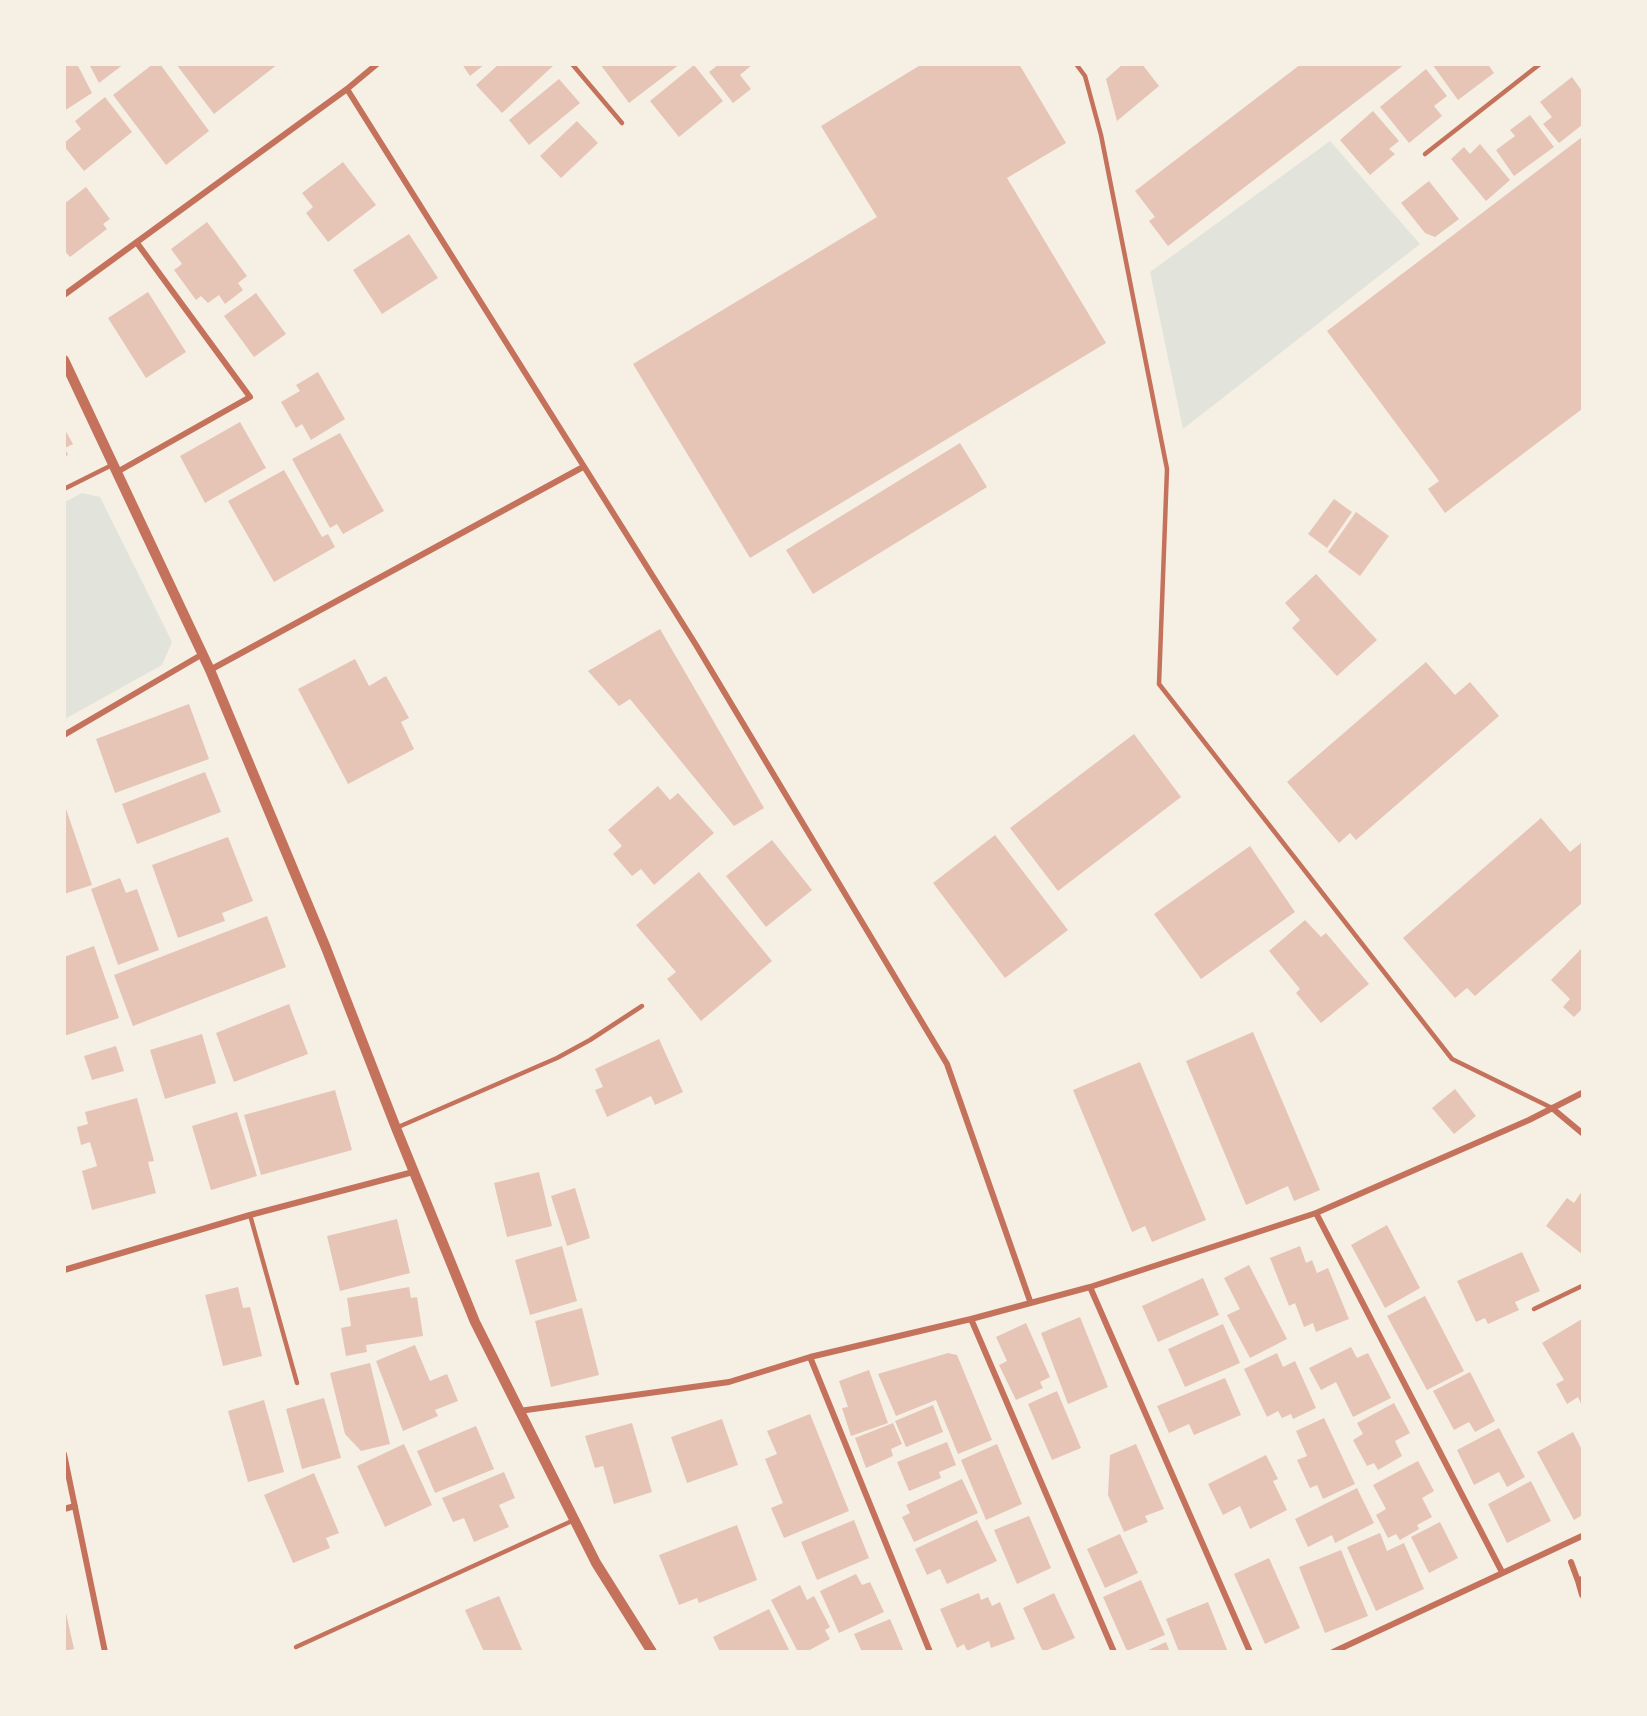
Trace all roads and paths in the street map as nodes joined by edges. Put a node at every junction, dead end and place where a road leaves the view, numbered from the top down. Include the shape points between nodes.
1 (377, 64) edge
2 (572, 64) edge
3 (1076, 64) edge
4 (1540, 64) edge
5 (347, 89) junction
6 (622, 123) dead end
7 (1425, 154) dead end
8 (137, 243) junction
9 (64, 295) edge
10 (64, 360) edge
11 (583, 466) junction
12 (115, 468) junction
13 (64, 489) edge
14 (201, 655) junction
15 (210, 670) junction
16 (64, 735) edge
17 (642, 1006) dead end
18 (1582, 1092) edge
19 (1552, 1108) junction
20 (396, 1128) junction
21 (1582, 1133) edge
22 (413, 1172) junction
23 (1316, 1213) junction
24 (249, 1215) junction
25 (64, 1270) edge
26 (1582, 1286) edge
27 (1090, 1287) junction
28 (1030, 1301) junction
29 (1534, 1309) dead end
30 (971, 1318) junction
31 (810, 1357) junction
32 (297, 1383) dead end
33 (518, 1412) junction
34 (64, 1454) edge
35 (75, 1506) junction
36 (64, 1509) edge
37 (574, 1520) junction
38 (1582, 1536) edge
39 (1571, 1562) dead end
40 (1502, 1572) junction
41 (1580, 1580) edge
42 (1582, 1595) edge
43 (296, 1647) dead end
44 (105, 1652) edge
45 (652, 1652) edge
46 (930, 1652) edge
47 (1114, 1652) edge
48 (1250, 1652) edge
49 (1333, 1652) edge

1 - 5 street
2 - 6 lane
3 - 19 lane via 1085,76 1101,135 1167,469 1159,684 1452,1059
4 - 7 lane
5 - 8 street
5 - 11 street
8 - 9 street
8 - 12 street via 250,397
10 - 12 street
11 - 15 street
11 - 28 street via 696,645 946,1064
12 - 13 lane
12 - 14 street
14 - 15 street
14 - 16 street
15 - 20 street
17 - 20 lane via 557,1058
18 - 19 street
19 - 21 street
19 - 23 street
20 - 22 street
22 - 24 street
22 - 33 street via 475,1322
23 - 27 street
23 - 40 street
24 - 25 street
24 - 32 lane
26 - 29 lane
27 - 28 street
27 - 48 street
28 - 30 street
30 - 31 street
30 - 47 street
31 - 33 street via 729,1382
31 - 46 street
33 - 37 street
34 - 35 street
35 - 36 street
35 - 44 street
37 - 43 lane
37 - 45 street
38 - 40 street
39 - 41 street
40 - 49 street
41 - 42 street

